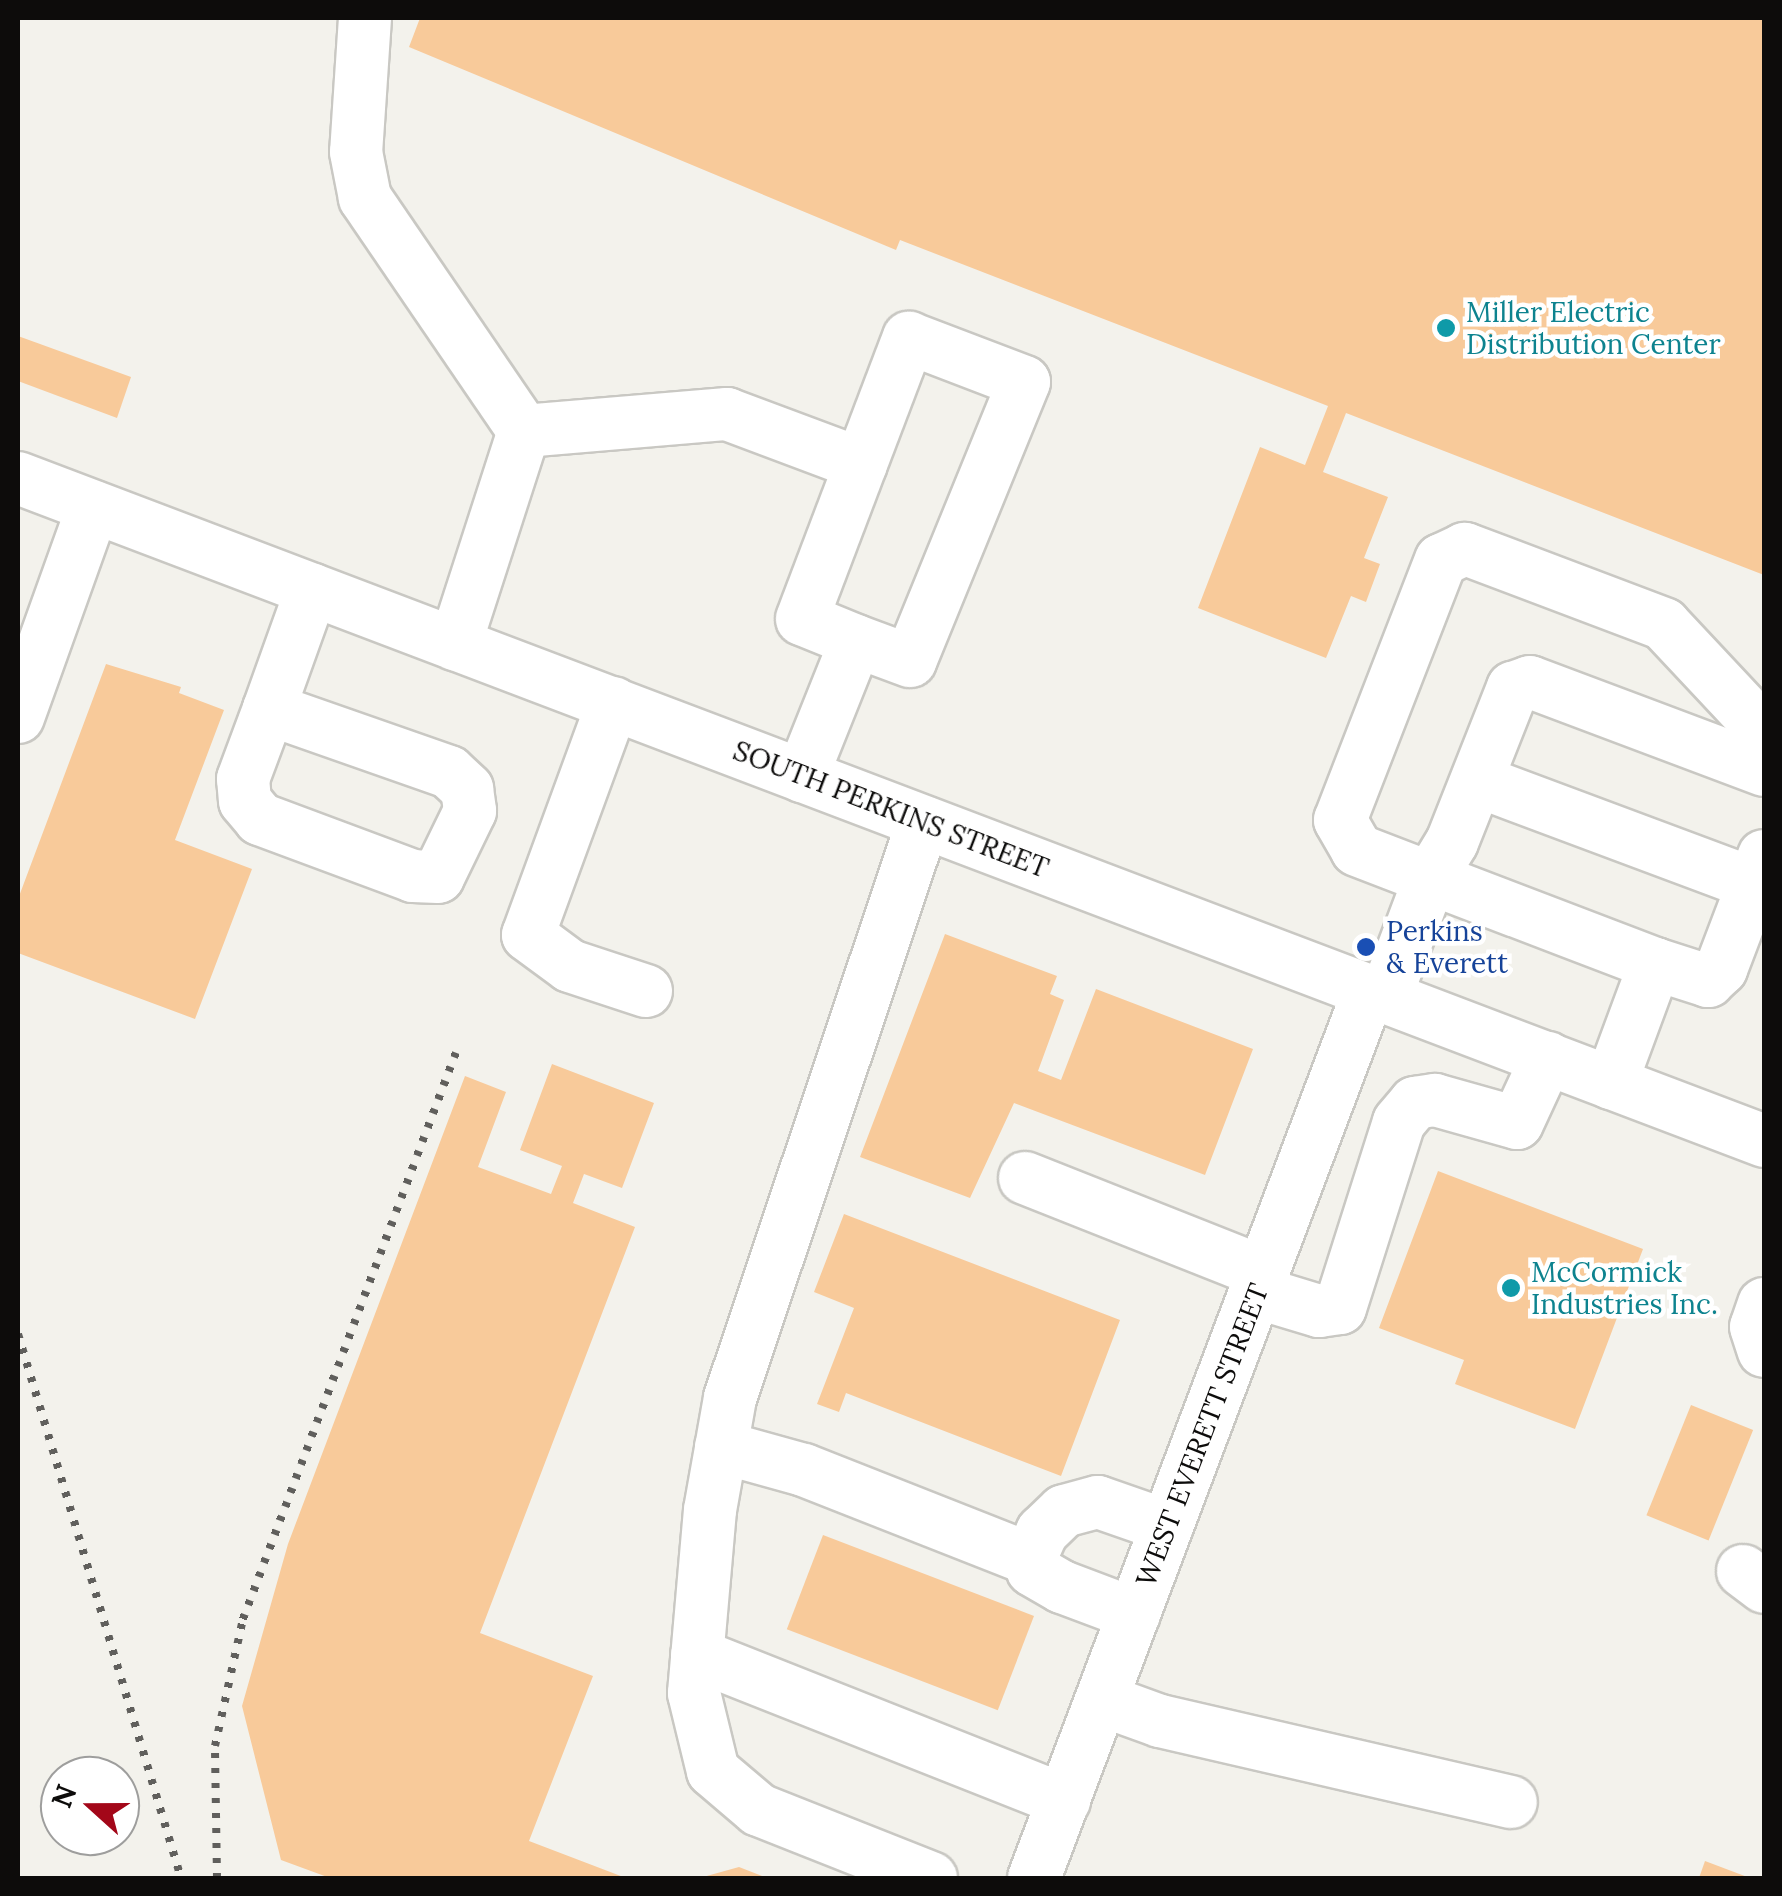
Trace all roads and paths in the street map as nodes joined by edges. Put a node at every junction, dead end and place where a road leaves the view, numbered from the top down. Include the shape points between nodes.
1 (366, 18) edge
2 (524, 431) junction
3 (861, 464) junction
4 (18, 478) edge
5 (93, 507) junction
6 (312, 590) junction
7 (856, 641) junction
8 (455, 644) junction
9 (612, 703) junction
10 (268, 709) dead end
11 (18, 717) edge
12 (1764, 731) edge
13 (1764, 770) edge
14 (802, 776) junction
15 (1478, 781) junction
16 (923, 822) junction
17 (1759, 870) edge
18 (1430, 878) junction
19 (1655, 964) junction
20 (646, 990) dead end
21 (1377, 994) junction
22 (1547, 1058) junction
23 (1611, 1083) junction
24 (1764, 1141) edge
25 (1025, 1178) dead end
26 (1260, 1282) junction
27 (1764, 1304) edge
28 (1764, 1351) edge
29 (721, 1447) junction
30 (1167, 1526) junction
31 (1030, 1559) junction
32 (1134, 1614) junction
33 (696, 1655) junction
34 (1102, 1700) junction
35 (1064, 1800) junction
36 (1511, 1802) dead end
37 (932, 1878) edge
38 (1034, 1878) edge

1 - 2 street via 356,152 365,198
2 - 3 street via 727,414
2 - 8 street
3 - 7 street via 802,619
3 - 7 street via 909,338 1024,382 910,661
4 - 5 street, SOUTH PERKINS STREET
5 - 6 street, SOUTH PERKINS STREET
5 - 11 street
6 - 8 street, SOUTH PERKINS STREET
6 - 10 street
7 - 14 street
8 - 9 street, SOUTH PERKINS STREET
9 - 14 street, SOUTH PERKINS STREET
9 - 20 street via 528,935 570,966
12 - 18 street via 1664,624 1465,549 1441,560 1340,820 1356,850
13 - 15 street, WEST EVERETT STREET via 1530,682 1513,688
14 - 16 street, SOUTH PERKINS STREET
15 - 17 street
15 - 18 street, WEST EVERETT STREET
16 - 21 street, SOUTH PERKINS STREET
16 - 29 street via 730,1398
17 - 19 street via 1722,969 1708,982
18 - 19 street
18 - 21 street, WEST EVERETT STREET
19 - 23 street
21 - 22 street, SOUTH PERKINS STREET
21 - 26 street, WEST EVERETT STREET
22 - 23 street, SOUTH PERKINS STREET
22 - 26 street via 1517,1122 1434,1100 1415,1104 1399,1122 1340,1308 1319,1311
23 - 24 street, SOUTH PERKINS STREET
25 - 26 street
26 - 30 street, WEST EVERETT STREET
27 - 28 street via 1756,1327
29 - 31 street via 804,1470
29 - 33 street
30 - 31 street via 1098,1502 1064,1510 1042,1532
30 - 32 street, WEST EVERETT STREET
31 - 32 street via 1034,1570 1062,1587
32 - 34 street, WEST EVERETT STREET
33 - 35 street
33 - 37 street via 694,1693 713,1771 758,1810
34 - 35 street, WEST EVERETT STREET
34 - 36 street via 1160,1721
35 - 38 street, WEST EVERETT STREET

